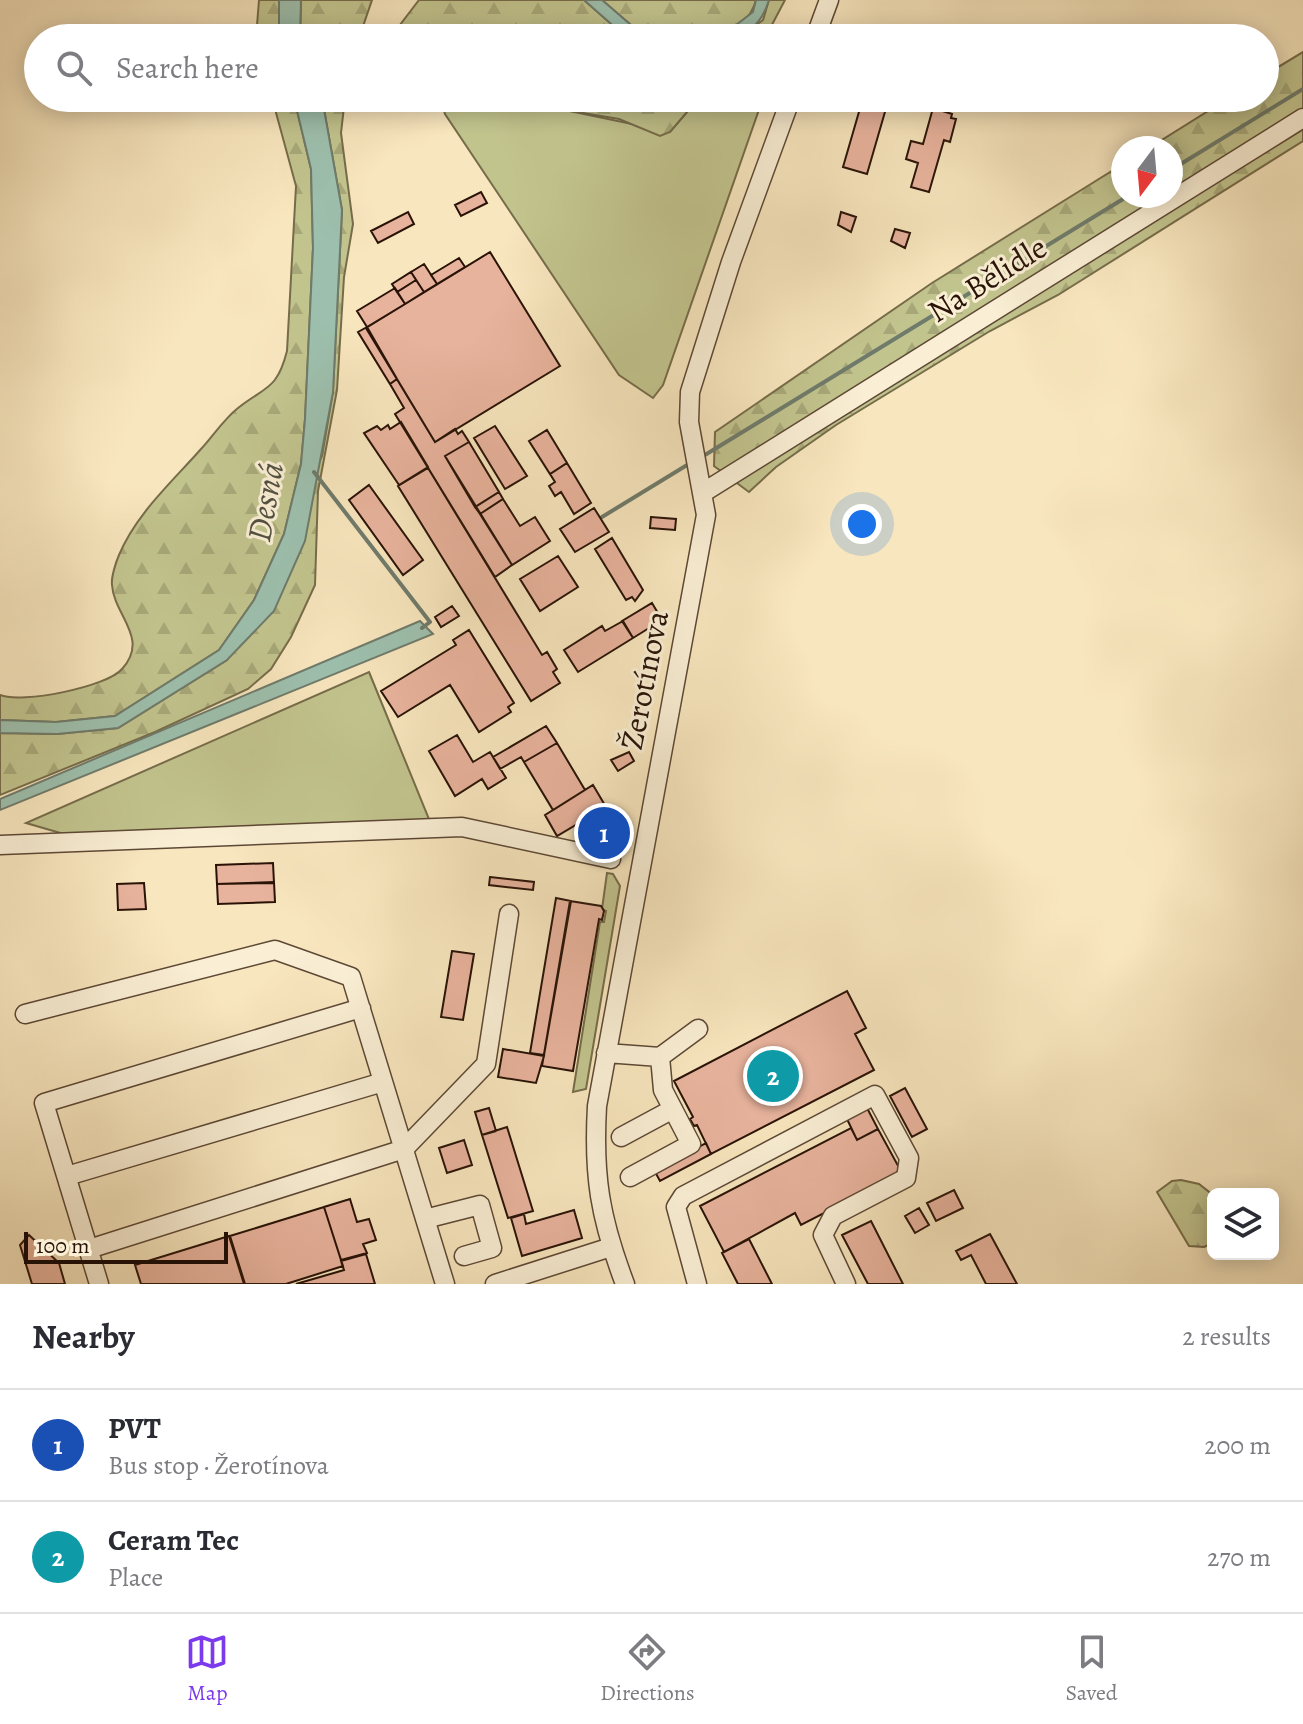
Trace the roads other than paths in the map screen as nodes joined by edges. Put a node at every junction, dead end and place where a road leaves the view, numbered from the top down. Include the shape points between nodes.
1 (829, 0) edge
2 (820, 24) edge
3 (786, 112) edge
4 (1303, 118) edge
5 (704, 492) junction
6 (0, 845) edge
7 (611, 859) dead end
8 (509, 914) dead end
9 (361, 1008) junction
10 (25, 1014) dead end
11 (698, 1029) dead end
12 (606, 1053) junction
13 (660, 1057) junction
14 (383, 1082) junction
15 (673, 1109) junction
16 (621, 1137) dead end
17 (404, 1149) junction
18 (67, 1176) junction
19 (630, 1177) dead end
20 (425, 1219) junction
21 (611, 1247) junction
22 (89, 1249) junction
23 (464, 1256) dead end
24 (99, 1284) edge
25 (445, 1284) edge
26 (495, 1284) edge
27 (625, 1284) edge
28 (697, 1284) edge
29 (846, 1284) edge

1 - 2 street
3 - 5 street, Žerotínova via 690,392 694,452
4 - 5 street, Na Bělidle
5 - 12 street, Žerotínova via 706,515
6 - 7 street via 462,827
8 - 17 street via 486,1064
9 - 10 street via 351,977 275,950
9 - 14 street
9 - 18 street via 44,1103
11 - 13 street
12 - 13 street
12 - 21 street, Žerotínova via 594,1164
13 - 15 street via 663,1090
14 - 17 street
14 - 18 street
15 - 16 street
15 - 19 street via 691,1144
17 - 20 street
17 - 22 street
18 - 22 street
20 - 23 street via 480,1205 492,1248
20 - 25 street
21 - 26 street
21 - 27 street, Žerotínova
22 - 24 street
28 - 29 street via 676,1207 683,1196 875,1095 910,1168 906,1178 833,1216 826,1225 823,1235

